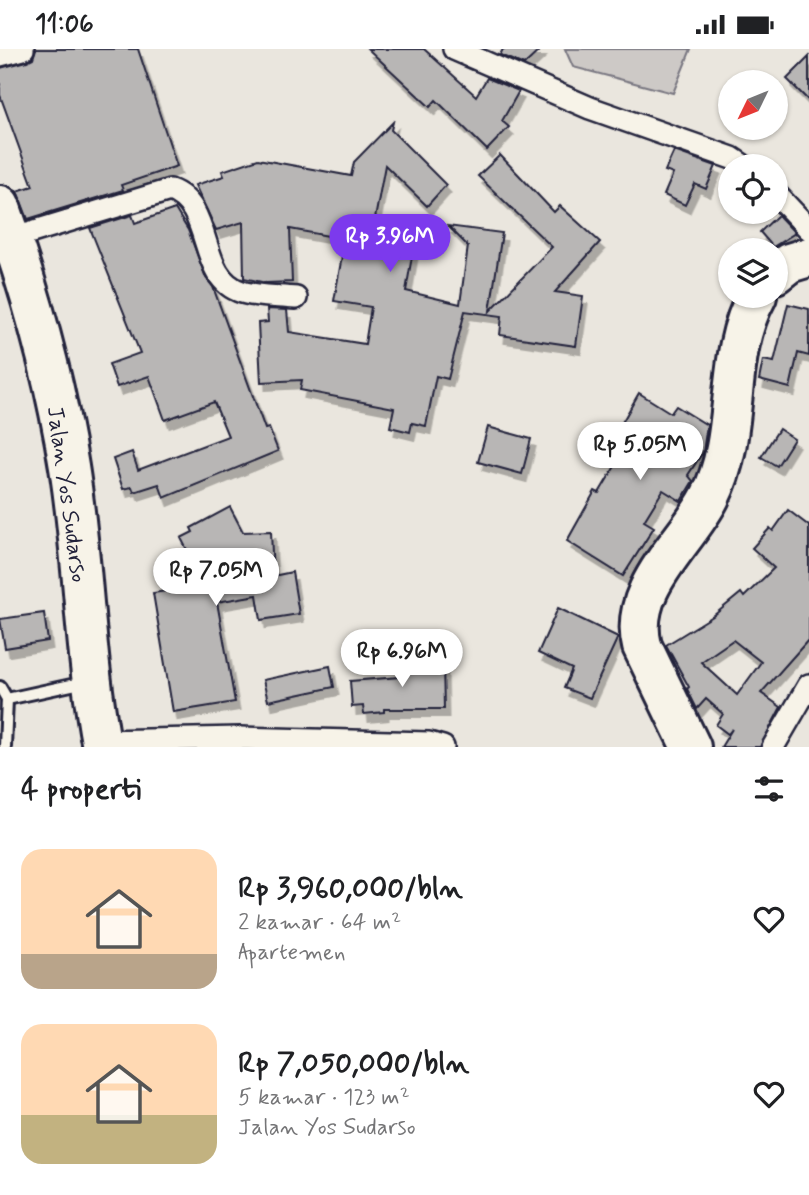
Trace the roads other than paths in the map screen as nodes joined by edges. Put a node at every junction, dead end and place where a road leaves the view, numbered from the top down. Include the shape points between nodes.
1 (23, 49) edge
2 (454, 49) edge
3 (0, 55) edge
4 (721, 154) edge
5 (788, 207) edge
6 (6, 221) edge
7 (809, 229) edge
8 (809, 257) edge
9 (788, 264) edge
10 (296, 298) dead end
11 (752, 308) edge
12 (92, 681) junction
13 (809, 685) edge
14 (0, 688) edge
15 (7, 699) junction
16 (101, 744) edge
17 (5, 747) edge
18 (443, 747) edge
19 (691, 747) edge
20 (773, 747) edge

1 - 3 street
2 - 4 street via 590,108
5 - 7 street
6 - 10 street via 170,190 193,207 224,281 243,292
6 - 12 highway, Jalan Yos Sudarso via 50,373 70,468
8 - 9 highway
11 - 19 highway via 740,339 726,449 711,496 658,572 640,614 642,646
12 - 15 lane
12 - 16 highway, Jalan Yos Sudarso
13 - 20 street
14 - 15 lane
15 - 17 lane
16 - 18 street via 253,738

